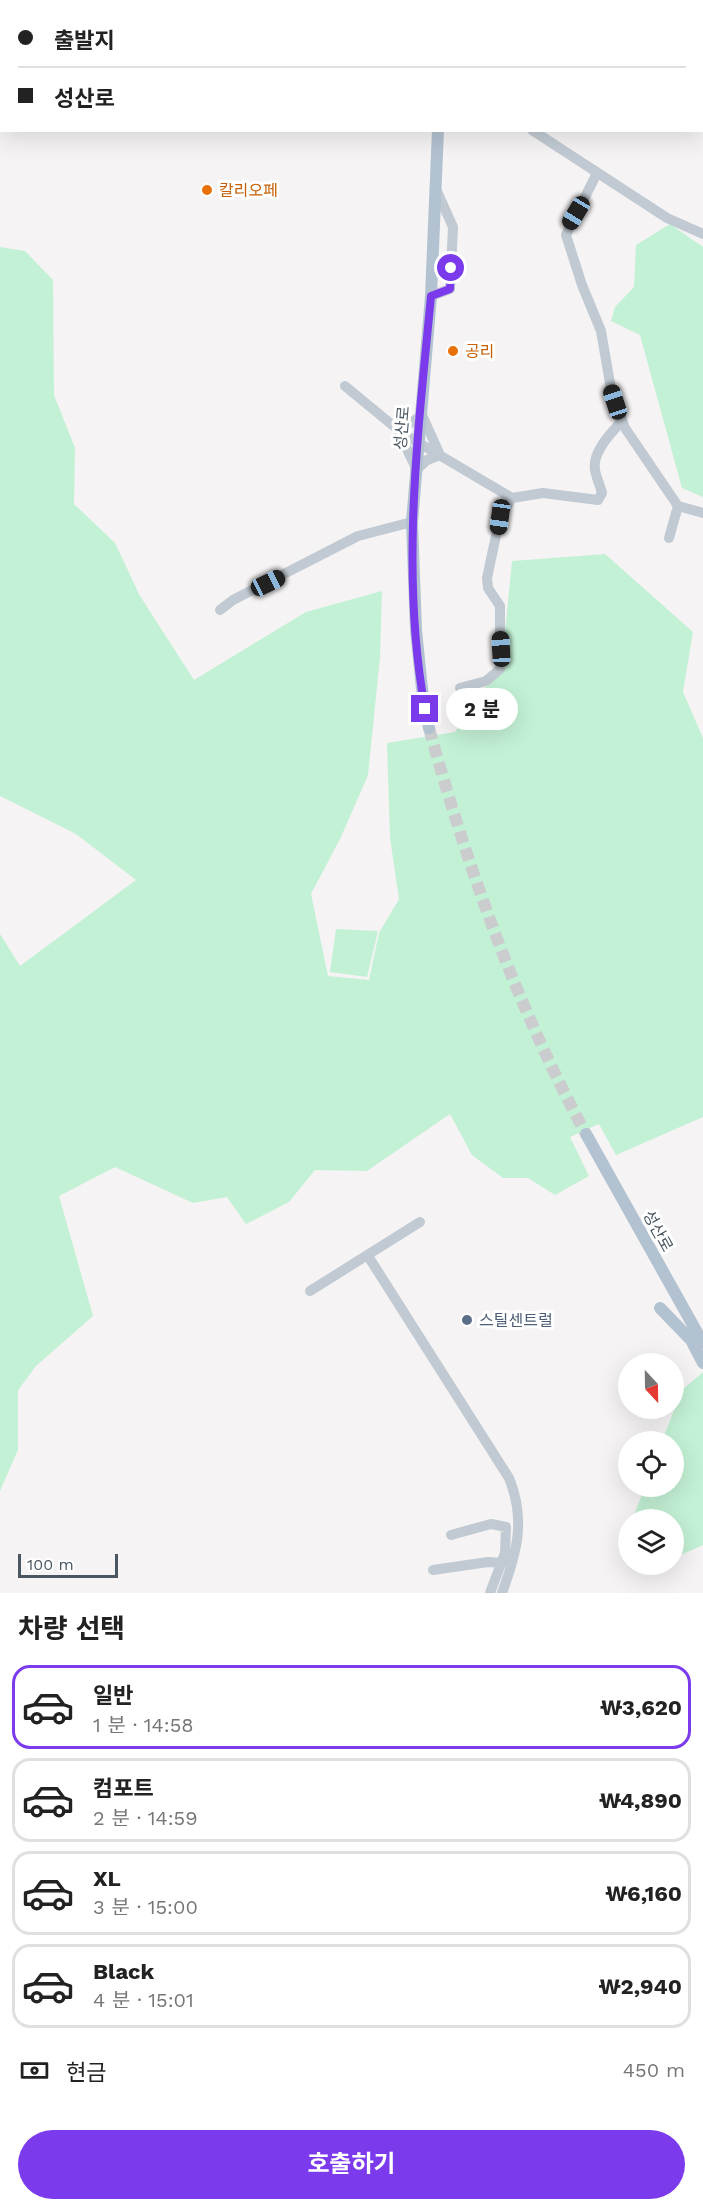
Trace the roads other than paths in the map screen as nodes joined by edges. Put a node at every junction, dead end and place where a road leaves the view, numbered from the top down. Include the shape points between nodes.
1 (438, 132) edge
2 (535, 132) edge
3 (597, 173) junction
4 (436, 189) junction
5 (703, 234) edge
6 (431, 296) junction
7 (345, 386) dead end
8 (420, 412) junction
9 (622, 421) junction
10 (397, 428) junction
11 (417, 441) junction
12 (440, 455) junction
13 (415, 468) junction
14 (512, 498) junction
15 (678, 506) junction
16 (703, 513) edge
17 (412, 522) junction
18 (669, 538) dead end
19 (220, 610) dead end
20 (460, 688) dead end
21 (429, 728) tunnel mouth
22 (586, 1134) tunnel mouth
23 (420, 1222) dead end
24 (368, 1257) junction
25 (310, 1291) dead end
26 (660, 1308) dead end
27 (703, 1343) edge
28 (703, 1363) edge
29 (451, 1535) dead end
30 (502, 1563) junction
31 (433, 1570) dead end
32 (490, 1593) edge
33 (502, 1593) edge

1 - 4 main road, 성산로
2 - 3 street
3 - 5 street via 667,218
3 - 9 street via 566,235 601,331 611,390
4 - 6 main road, 성산로
4 - 6 street via 453,226 450,289
6 - 8 main road, 성산로
7 - 10 street
8 - 10 street via 405,427
8 - 11 main road, 성산로
8 - 12 street
9 - 14 street via 595,462 602,493 598,500 543,493
9 - 15 street
10 - 11 street
10 - 13 street
11 - 12 street
11 - 13 main road, 성산로
12 - 13 street
12 - 14 street
13 - 17 main road, 성산로
14 - 20 street via 500,517 487,579 488,588 500,606 500,669 486,681
15 - 16 street
15 - 18 street
17 - 19 street via 358,536
17 - 21 main road, 성산로 via 417,630
22 - 27 main road, 성산로
23 - 24 street
24 - 25 street
24 - 33 street via 509,1478 517,1498 520,1518 512,1565
26 - 28 main road via 690,1341
29 - 30 street via 491,1524 503,1525 507,1536
30 - 31 street
30 - 32 street

